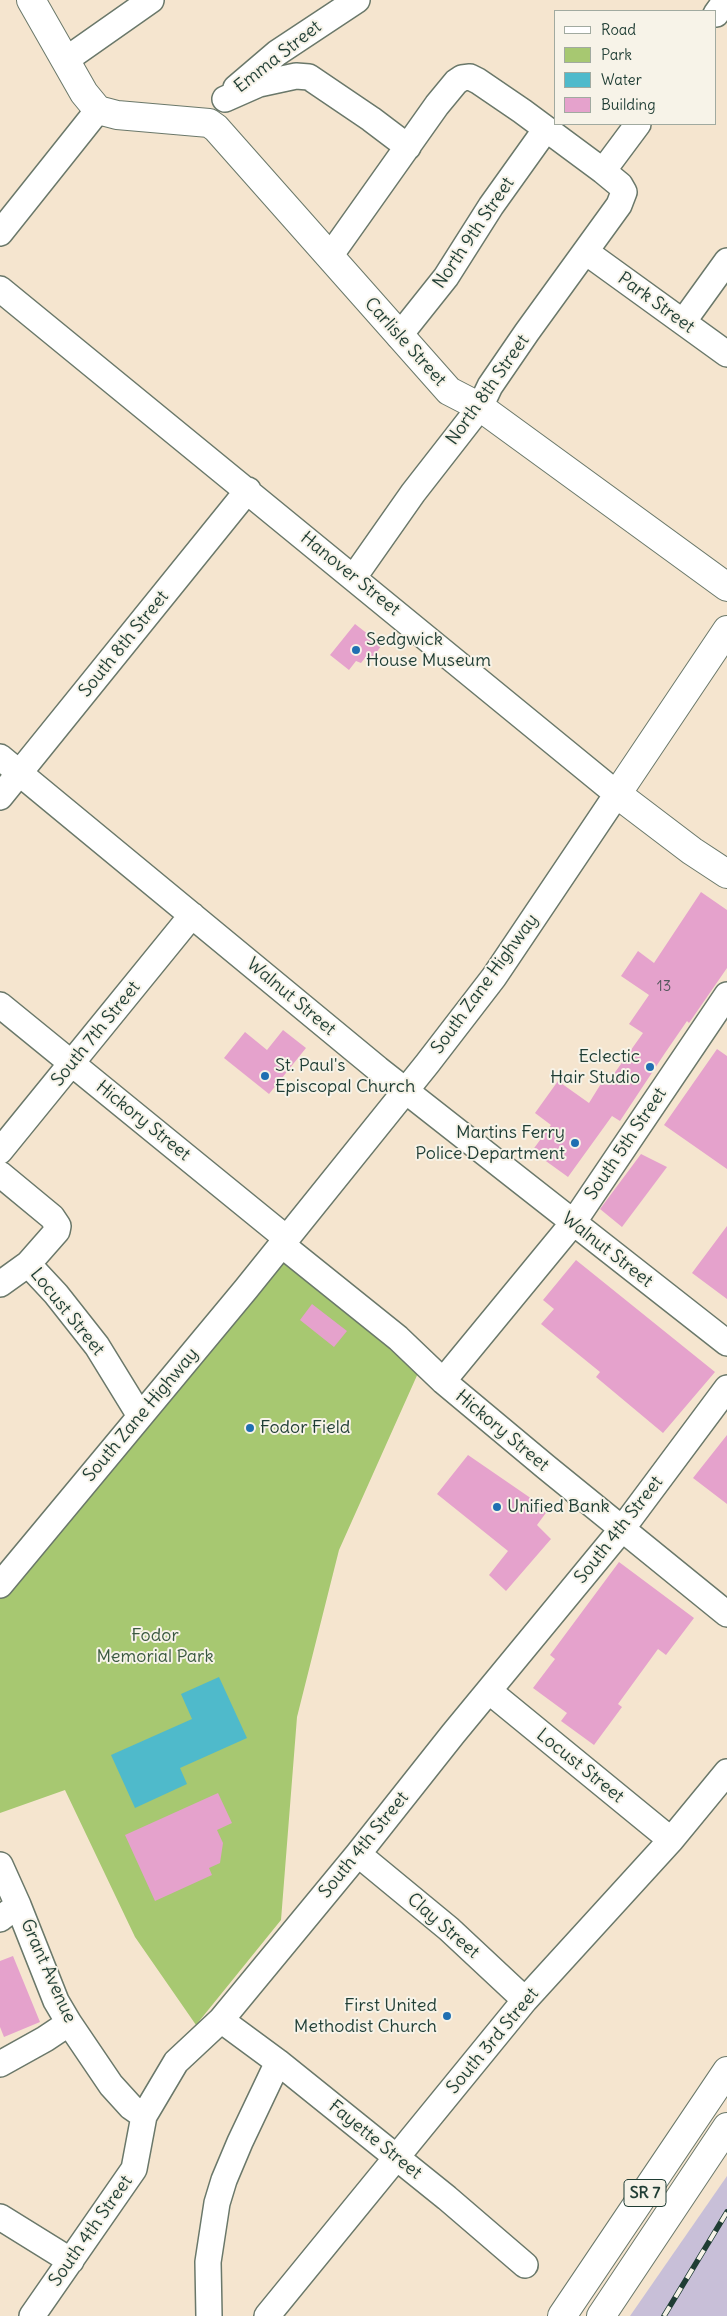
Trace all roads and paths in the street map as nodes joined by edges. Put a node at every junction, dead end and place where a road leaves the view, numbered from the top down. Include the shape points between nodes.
1 (31, 0) edge
2 (151, 0) edge
3 (356, 0) edge
4 (726, 0) edge
5 (717, 13) edge
6 (67, 60) junction
7 (225, 99) junction
8 (98, 110) junction
9 (209, 123) junction
10 (637, 125) edge
11 (546, 129) junction
12 (408, 148) junction
13 (603, 171) junction
14 (0, 233) edge
15 (586, 252) junction
16 (330, 256) junction
17 (727, 262) edge
18 (0, 289) edge
19 (683, 322) junction
20 (399, 336) junction
21 (727, 354) edge
22 (480, 407) junction
23 (248, 490) junction
24 (354, 577) junction
25 (727, 587) edge
26 (727, 630) edge
27 (0, 757) edge
28 (20, 774) junction
29 (617, 794) junction
30 (0, 797) edge
31 (727, 874) edge
32 (192, 915) junction
33 (727, 996) edge
34 (0, 1005) edge
35 (73, 1064) junction
36 (405, 1090) junction
37 (0, 1151) edge
38 (0, 1174) edge
39 (573, 1223) junction
40 (284, 1241) junction
41 (28, 1264) junction
42 (0, 1284) edge
43 (727, 1342) edge
44 (443, 1381) junction
45 (727, 1388) edge
46 (140, 1416) junction
47 (622, 1529) junction
48 (0, 1585) edge
49 (727, 1614) edge
50 (489, 1691) junction
51 (727, 1772) edge
52 (671, 1840) junction
53 (358, 1854) junction
54 (0, 1865) edge
55 (9, 1912) edge
56 (525, 2000) junction
57 (221, 2020) junction
58 (69, 2023) junction
59 (278, 2062) junction
60 (0, 2064) edge
61 (727, 2071) edge
62 (144, 2116) junction
63 (727, 2127) edge
64 (397, 2159) junction
65 (0, 2217) edge
66 (71, 2261) junction
67 (525, 2265) dead end
68 (32, 2316) edge
69 (209, 2316) edge
70 (267, 2316) edge
71 (562, 2316) edge
72 (601, 2316) edge

1 - 6 main road
2 - 6 street
3 - 7 street, Emma Street via 277,54
4 - 5 street
6 - 8 main road via 84,93
7 - 9 street, Emma Street
7 - 12 street via 278,79 309,77
8 - 9 main road via 117,115
8 - 14 street
9 - 16 main road, Carlisle Street via 224,135
10 - 13 street
11 - 12 street via 470,77 456,82
11 - 13 street
11 - 20 street, North 9th Street via 446,277
12 - 16 street
13 - 15 street, North 8th Street via 624,192 620,205
15 - 19 street, Park Street
15 - 22 street, North 8th Street via 490,386
16 - 20 main road, Carlisle Street
17 - 19 street
18 - 23 street, Hanover Street
19 - 21 street, Park Street
20 - 22 main road, Carlisle Street via 449,391
22 - 24 street, North 8th Street via 413,493
22 - 25 main road, Carlisle Street
23 - 24 street, Hanover Street
23 - 28 street, South 8th Street
24 - 29 street, Hanover Street
26 - 29 main road
27 - 28 street, Walnut Street
28 - 30 street, South 8th Street
28 - 32 street, Walnut Street
29 - 31 main road, Hanover Street
29 - 36 street, South Zane Highway via 494,977
32 - 35 street, South 7th Street
32 - 36 street, Walnut Street
33 - 39 street, South 5th Street
34 - 35 street, Hickory Street
35 - 37 street, South 7th Street
35 - 40 street, Hickory Street
36 - 39 street, Walnut Street
36 - 40 street, South Zane Highway
38 - 41 street, Locust Street via 52,1216 58,1226
39 - 43 street, Walnut Street
39 - 44 street, South 5th Street
40 - 44 street, Hickory Street via 398,1338
40 - 46 street, South Zane Highway
41 - 42 street
41 - 46 street, Locust Street via 98,1346
44 - 47 street, Hickory Street
45 - 47 street, South 4th Street
46 - 48 street, South Zane Highway
47 - 49 street, Hickory Street
47 - 50 street, South 4th Street
50 - 52 street, Locust Street
50 - 53 street, South 4th Street
51 - 52 street, South 3rd Street
52 - 56 street, South 3rd Street
53 - 56 street, Clay Street via 449,1929
53 - 57 street, South 4th Street
54 - 55 street, Grant Avenue
55 - 58 street, Grant Avenue
56 - 64 street, South 3rd Street
57 - 59 street, Fayette Street
57 - 62 street, South 4th Street via 176,2062
58 - 60 street
58 - 62 street, Grant Avenue via 111,2085
59 - 64 street, Fayette Street
59 - 69 street via 240,2142 217,2203 208,2262
61 - 71 main road, SR 7
62 - 66 street, South 4th Street via 134,2169
63 - 72 main road, SR 7
64 - 67 street, Fayette Street
64 - 70 street, South 3rd Street via 375,2181
65 - 66 street
66 - 68 street, South 4th Street

